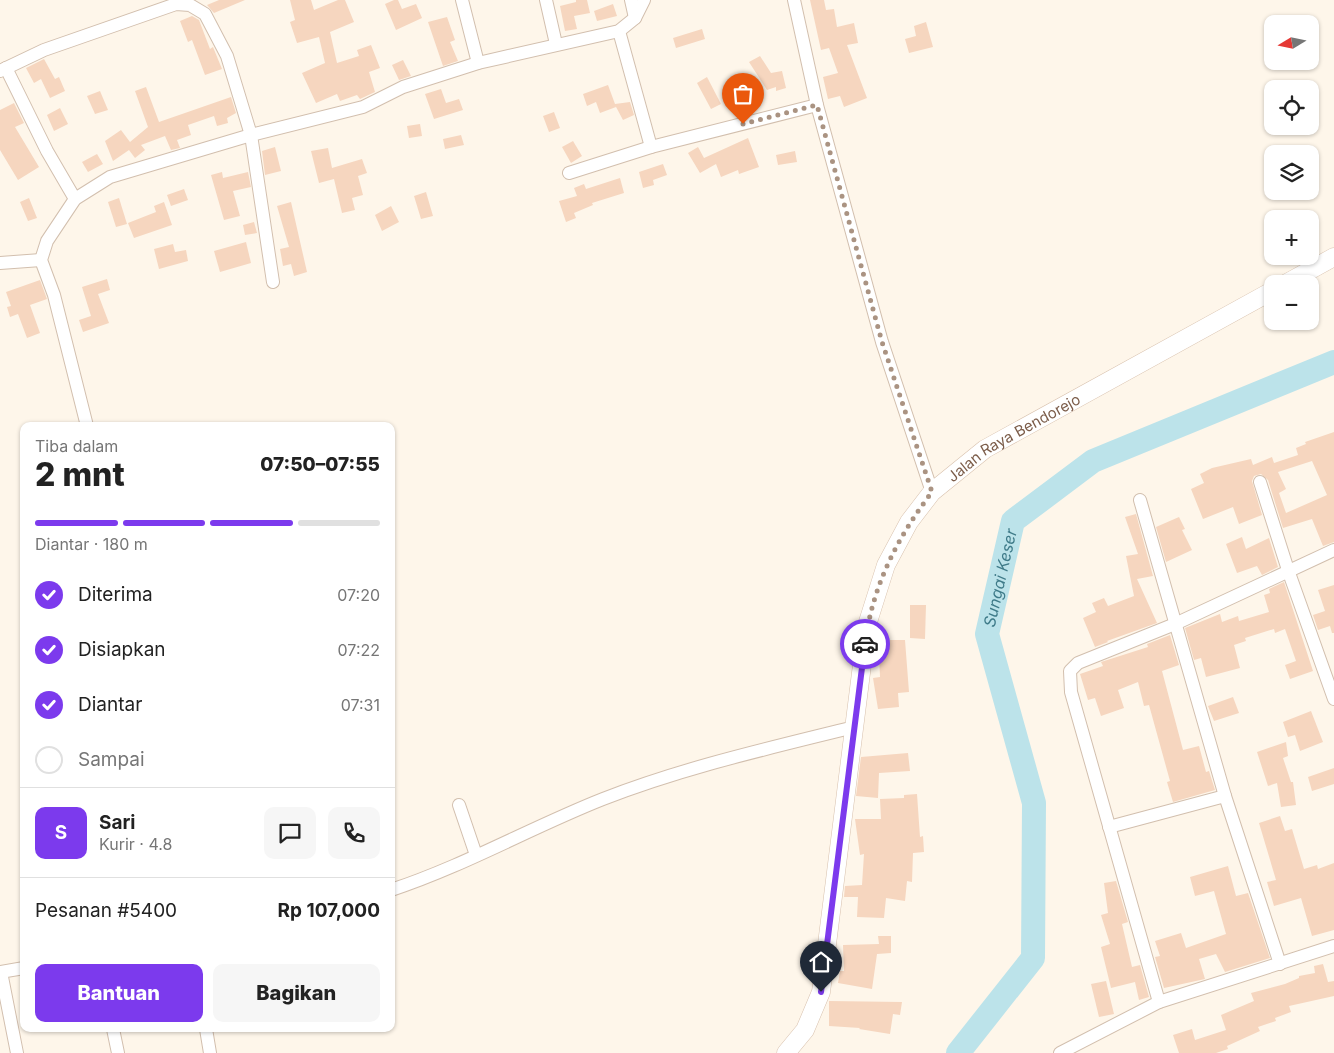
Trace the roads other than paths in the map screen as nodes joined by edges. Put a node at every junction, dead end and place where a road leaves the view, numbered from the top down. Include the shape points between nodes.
1 (462, 0) edge
2 (546, 0) edge
3 (631, 0) edge
4 (644, 0) edge
5 (794, 0) edge
6 (635, 18) junction
7 (620, 31) junction
8 (556, 44) junction
9 (478, 63) junction
10 (3, 69) edge
11 (817, 105) junction
12 (251, 135) junction
13 (651, 147) junction
14 (569, 173) dead end
15 (75, 198) junction
16 (1334, 256) edge
17 (41, 260) junction
18 (0, 263) edge
19 (1301, 275) edge
20 (274, 282) dead end
21 (1264, 294) edge
22 (86, 422) edge
23 (1260, 482) dead end
24 (932, 492) junction
25 (1140, 500) dead end
26 (1334, 550) edge
27 (1288, 570) junction
28 (1175, 624) junction
29 (1334, 699) edge
30 (854, 727) junction
31 (1225, 796) junction
32 (459, 805) dead end
33 (1109, 827) junction
34 (476, 855) junction
35 (395, 888) edge
36 (1334, 946) edge
37 (1280, 964) junction
38 (20, 969) edge
39 (1, 972) edge
40 (1158, 1002) junction
41 (114, 1032) edge
42 (206, 1032) edge
43 (17, 1053) edge
44 (118, 1053) edge
45 (210, 1053) edge
46 (786, 1053) edge
47 (1060, 1053) edge

1 - 9 street
2 - 8 street
3 - 6 street
4 - 6 street
5 - 11 street
6 - 7 street
7 - 8 street
7 - 13 street
8 - 9 street
9 - 12 street via 403,88 363,106
10 - 12 street via 44,50 176,4 190,5 204,14 227,56
10 - 15 street
11 - 13 street
11 - 24 street via 882,342
12 - 15 street via 110,177
12 - 20 street
13 - 14 street
15 - 17 street via 47,241
16 - 19 main road
17 - 18 street
17 - 22 street via 54,295
21 - 24 main road, Jalan Raya Bendorejo via 986,450
23 - 27 street
24 - 30 main road, Jalan Raya Bendorejo via 909,522 886,565 867,625
25 - 28 street
26 - 27 street
27 - 28 street
27 - 29 street
28 - 31 street
28 - 33 street via 1078,663 1070,671 1071,692
30 - 34 street via 684,770 538,825
30 - 46 main road, Jalan Raya Bendorejo via 821,992 806,1030
31 - 33 street
31 - 37 street
32 - 34 street
33 - 40 street
34 - 35 street
36 - 37 street
37 - 40 street
38 - 39 street
39 - 43 street
40 - 47 street
41 - 44 street
42 - 45 street

